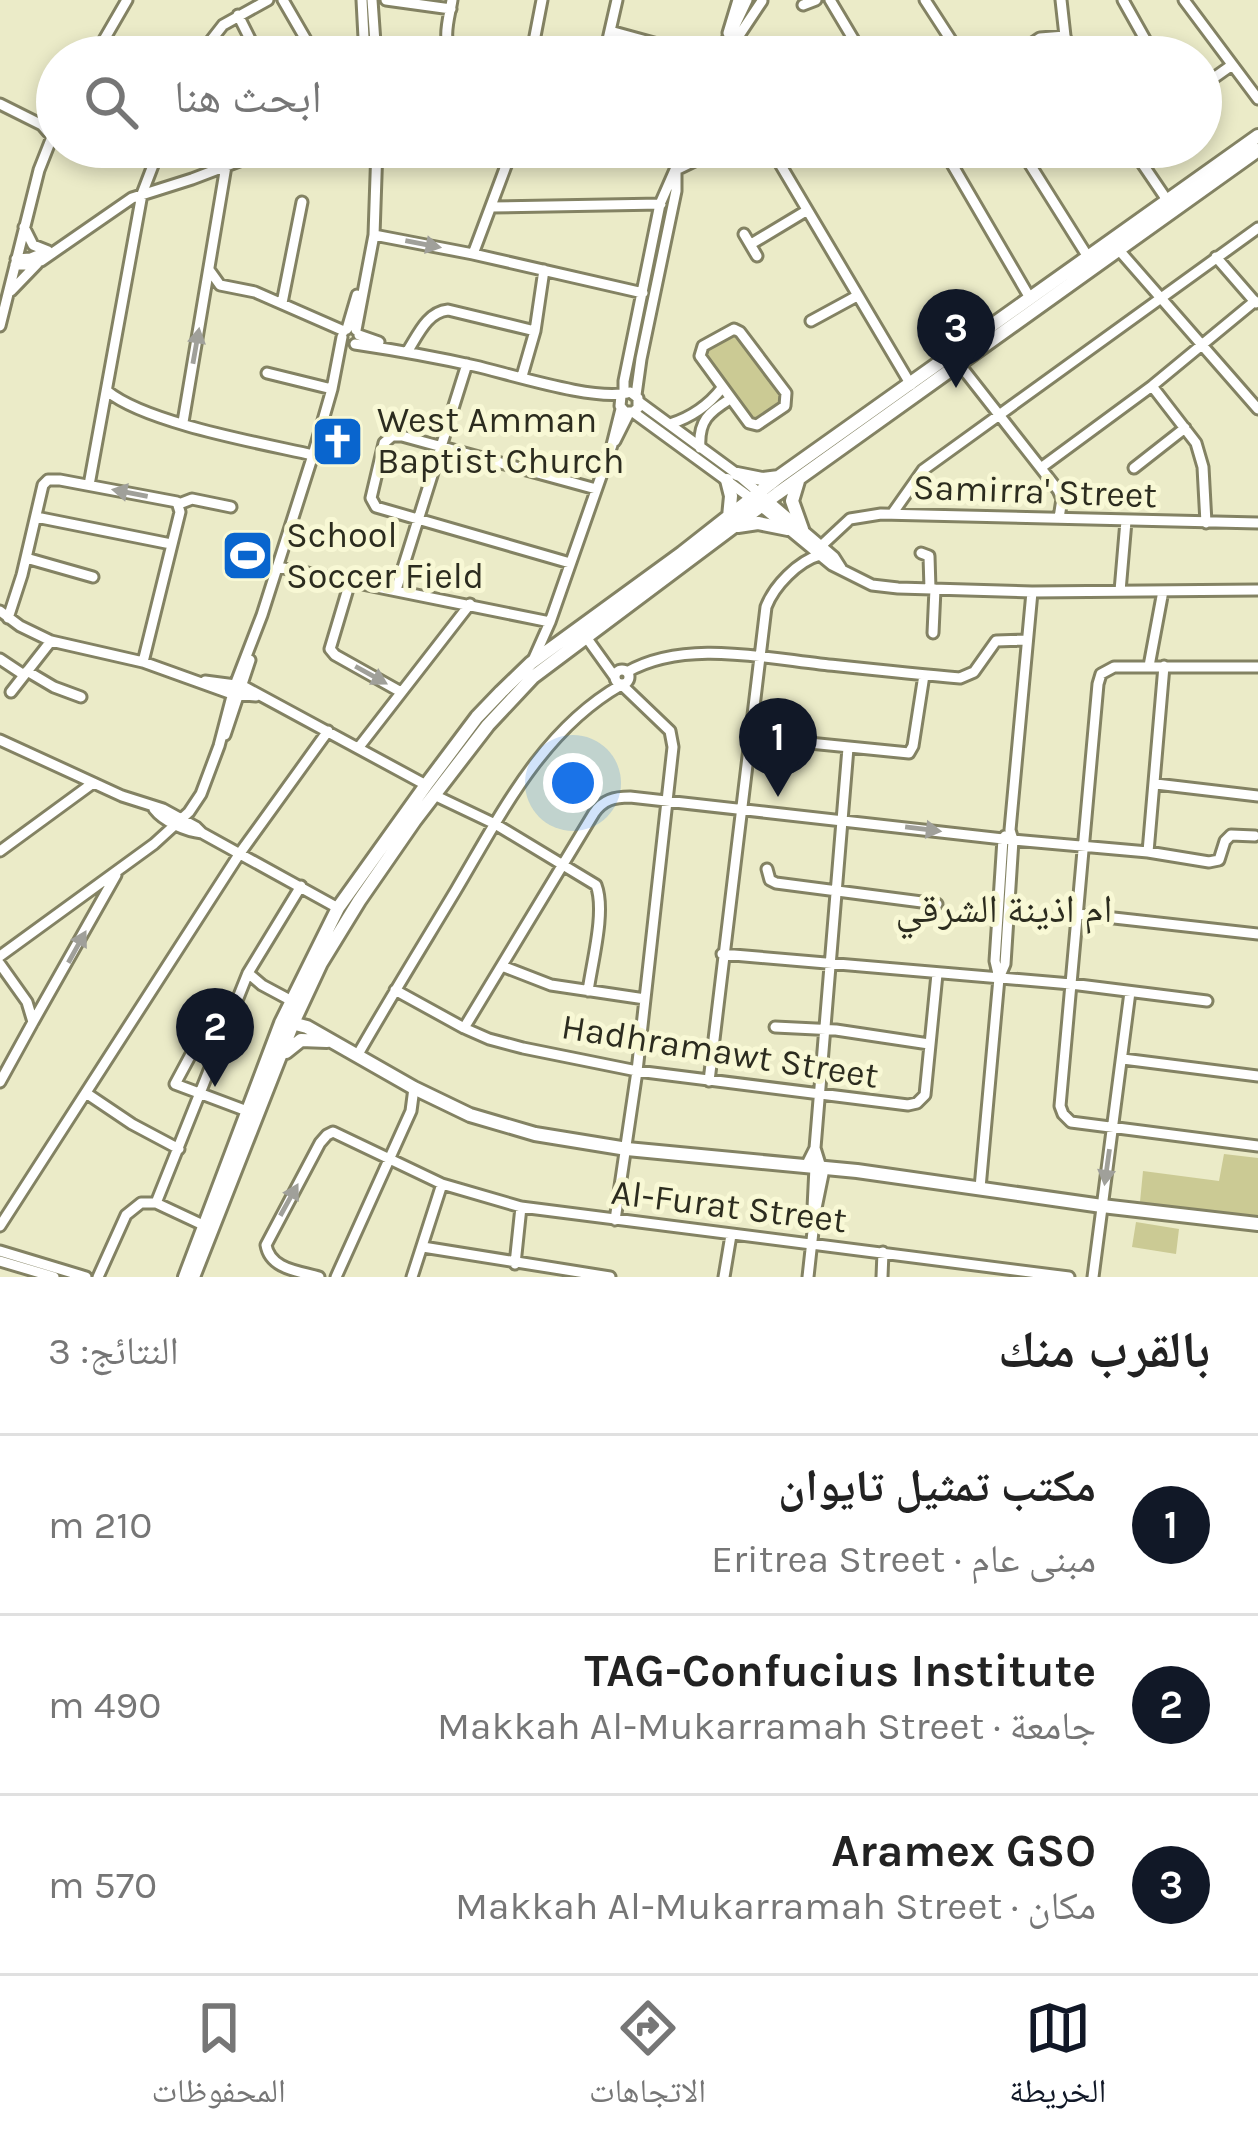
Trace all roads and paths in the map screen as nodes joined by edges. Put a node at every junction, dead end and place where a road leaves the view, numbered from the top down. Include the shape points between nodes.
1 (127, 0) edge
2 (268, 0) edge
3 (284, 0) edge
4 (362, 0) edge
5 (372, 0) edge
6 (386, 0) edge
7 (542, 0) edge
8 (617, 0) edge
9 (816, 0) edge
10 (830, 0) edge
11 (926, 0) edge
12 (1123, 0) edge
13 (1184, 0) edge
14 (762, 1) edge
15 (738, 2) edge
16 (1065, 2) edge
17 (452, 4) edge
18 (803, 5) dead end
19 (238, 15) junction
20 (610, 31) junction
21 (106, 36) edge
22 (215, 36) edge
23 (248, 36) edge
24 (304, 36) edge
25 (364, 36) edge
26 (375, 36) edge
27 (448, 36) edge
28 (535, 36) edge
29 (609, 36) edge
30 (628, 36) edge
31 (729, 36) edge
32 (739, 36) edge
33 (852, 36) edge
34 (949, 36) edge
35 (1065, 36) edge
36 (1143, 36) edge
37 (1211, 36) edge
38 (1222, 51) edge
39 (1232, 65) junction
40 (1222, 72) edge
41 (1258, 99) edge
42 (5, 106) edge
43 (36, 117) edge
44 (1258, 136) edge
45 (1258, 149) edge
46 (1222, 161) edge
47 (40, 168) edge
48 (152, 168) edge
49 (220, 168) edge
50 (226, 168) edge
51 (375, 168) edge
52 (505, 168) edge
53 (680, 168) edge
54 (782, 168) edge
55 (954, 168) edge
56 (1032, 168) edge
57 (1145, 168) edge
58 (1212, 168) edge
59 (676, 170) junction
60 (142, 194) junction
61 (1167, 200) junction
62 (302, 202) dead end
63 (660, 204) junction
64 (673, 204) junction
65 (491, 207) junction
66 (806, 211) junction
67 (24, 226) junction
68 (1258, 228) edge
69 (374, 235) junction
70 (64, 243) junction
71 (1118, 249) junction
72 (48, 251) junction
73 (473, 254) junction
74 (757, 256) dead end
75 (1088, 256) junction
76 (1216, 257) junction
77 (41, 261) junction
78 (16, 262) junction
79 (210, 270) junction
80 (544, 270) junction
81 (643, 293) junction
82 (8, 295) junction
83 (856, 296) junction
84 (1160, 297) junction
85 (1030, 298) junction
86 (282, 303) junction
87 (1256, 303) edge
88 (812, 321) dead end
89 (0, 326) edge
90 (535, 332) junction
91 (351, 336) junction
92 (1203, 347) junction
93 (404, 351) junction
94 (467, 364) junction
95 (961, 364) junction
96 (267, 373) dead end
97 (522, 376) junction
98 (333, 384) junction
99 (911, 385) junction
100 (1152, 386) junction
101 (722, 388) junction
102 (107, 391) junction
103 (730, 399) junction
104 (628, 403) junction
105 (1258, 409) edge
106 (1000, 414) junction
107 (183, 422) junction
108 (670, 424) junction
109 (1185, 428) junction
110 (442, 446) junction
111 (700, 448) junction
112 (313, 455) junction
113 (1042, 467) junction
114 (1134, 468) dead end
115 (781, 476) junction
116 (732, 477) junction
117 (798, 481) junction
118 (89, 485) junction
119 (596, 489) junction
120 (761, 500) junction
121 (176, 502) junction
122 (231, 507) dead end
123 (892, 514) junction
124 (36, 517) junction
125 (1059, 518) junction
126 (418, 520) junction
127 (1126, 520) junction
128 (733, 522) junction
129 (1206, 523) junction
130 (1258, 523) edge
131 (795, 529) junction
132 (171, 544) junction
133 (815, 552) junction
134 (921, 554) dead end
135 (26, 558) junction
136 (570, 563) junction
137 (278, 567) junction
138 (93, 577) dead end
139 (350, 582) junction
140 (932, 589) junction
141 (396, 590) junction
142 (1258, 590) edge
143 (1120, 591) junction
144 (1163, 591) junction
145 (1029, 592) junction
146 (470, 604) junction
147 (4, 615) edge
148 (550, 622) junction
149 (933, 633) dead end
150 (586, 637) junction
151 (1026, 637) junction
152 (51, 641) junction
153 (759, 657) junction
154 (0, 659) edge
155 (142, 662) junction
156 (531, 663) junction
157 (1149, 666) junction
158 (1164, 666) junction
159 (1258, 668) edge
160 (26, 673) junction
161 (924, 675) junction
162 (621, 678) junction
163 (237, 690) junction
164 (11, 692) dead end
165 (401, 692) junction
166 (81, 698) dead end
167 (328, 731) junction
168 (750, 737) junction
169 (0, 740) edge
170 (359, 747) junction
171 (848, 748) junction
172 (93, 783) junction
173 (1156, 784) junction
174 (430, 790) junction
175 (1258, 796) edge
176 (668, 803) junction
177 (194, 805) junction
178 (158, 811) junction
179 (740, 811) junction
180 (843, 821) junction
181 (179, 822) junction
182 (495, 824) junction
183 (1009, 836) junction
184 (1256, 836) edge
185 (154, 844) junction
186 (1084, 846) junction
187 (0, 851) edge
188 (1148, 852) junction
189 (241, 853) junction
190 (562, 865) junction
191 (766, 869) dead end
192 (118, 870) junction
193 (301, 886) junction
194 (837, 892) junction
195 (937, 904) dead end
196 (338, 908) junction
197 (1078, 914) junction
198 (1258, 934) edge
199 (722, 955) junction
200 (0, 960) edge
201 (831, 964) junction
202 (502, 966) junction
203 (248, 973) junction
204 (938, 974) junction
205 (999, 978) junction
206 (1072, 984) junction
207 (395, 991) junction
208 (588, 991) junction
209 (306, 992) junction
210 (1130, 992) junction
211 (645, 999) junction
212 (290, 1000) junction
213 (1208, 1001) dead end
214 (210, 1019) dead end
215 (33, 1022) junction
216 (287, 1023) junction
217 (775, 1027) dead end
218 (464, 1028) junction
219 (825, 1029) junction
220 (328, 1041) junction
221 (929, 1044) junction
222 (357, 1056) junction
223 (281, 1058) junction
224 (1123, 1059) junction
225 (637, 1071) junction
226 (1258, 1076) edge
227 (0, 1082) edge
228 (709, 1082) junction
229 (420, 1091) junction
230 (86, 1093) junction
231 (200, 1093) junction
232 (820, 1095) junction
233 (247, 1111) junction
234 (1113, 1127) junction
235 (1258, 1146) edge
236 (179, 1149) junction
237 (627, 1149) junction
238 (390, 1159) junction
239 (816, 1169) junction
240 (442, 1184) junction
241 (980, 1188) junction
242 (156, 1204) junction
243 (1102, 1206) junction
244 (521, 1207) junction
245 (615, 1220) junction
246 (0, 1226) edge
247 (203, 1226) junction
248 (1258, 1227) edge
249 (731, 1235) junction
250 (811, 1244) junction
251 (423, 1247) junction
252 (0, 1251) edge
253 (883, 1252) junction
254 (0, 1261) edge
255 (515, 1264) junction
256 (1028, 1274) edge
257 (190, 1275) edge
258 (54, 1277) edge
259 (86, 1277) edge
260 (98, 1277) edge
261 (319, 1277) edge
262 (336, 1277) edge
263 (412, 1277) edge
264 (610, 1277) edge
265 (724, 1277) edge
266 (808, 1277) edge
267 (882, 1277) edge
268 (1069, 1277) edge
269 (1093, 1277) edge

1 - 21 street
2 - 19 street
3 - 24 street
4 - 25 street
5 - 26 street
6 - 17 street
7 - 28 street
8 - 20 street
9 - 18 street
10 - 33 street
11 - 34 street
12 - 36 street
13 - 37 street
14 - 32 street
15 - 31 street
16 - 35 street
17 - 27 street
19 - 22 street
19 - 23 street
20 - 29 street
20 - 30 street
38 - 39 street
39 - 40 street
39 - 41 street
42 - 43 street
44 - 46 main road
45 - 71 main road
47 - 67 street
48 - 60 street
49 - 60 street
50 - 79 street
51 - 69 street
52 - 65 street
53 - 59 street
54 - 66 street
55 - 85 street
56 - 75 street
57 - 61 street
58 - 61 main road
59 - 63 street
59 - 64 street
60 - 70 street
60 - 102 street
61 - 75 main road
62 - 86 street
63 - 64 street
63 - 65 street
63 - 81 street
64 - 104 street
65 - 73 street
66 - 74 street via 747,239
66 - 83 street
67 - 72 street
67 - 78 street
68 - 76 street
69 -> 73 street
69 - 91 street
70 - 72 street
70 - 77 street
71 - 84 street
71 - 95 main road
72 - 78 street
73 - 80 street
75 - 85 main road
76 - 84 street
76 - 87 street
77 - 78 street
77 - 82 street
78 - 82 street
79 - 86 street via 220,285
107 -> 79 street
80 - 81 street
80 - 90 street
81 - 104 street via 624,381
82 - 89 street
83 - 88 street
83 - 99 street
84 - 92 street
84 - 106 street
85 - 99 main road
86 - 91 street
87 - 92 street
90 - 93 street via 441,310
90 - 97 street
91 - 93 street
91 - 98 street
92 - 100 street
92 - 105 street
93 - 94 street
94 - 97 street
94 - 110 street
95 - 106 street
95 - 117 main road
96 - 98 street
97 - 104 street
98 - 112 street
99 - 115 main road
100 - 109 street
100 - 113 street
101 - 103 street
101 - 103 street via 700,350 736,329 787,402 754,425
101 - 108 street via 694,415
102 - 107 street
102 - 118 street
103 - 111 street via 706,415
104 - 108 street
104 - 116 street
104 - 119 street
106 - 113 street
106 - 123 street via 923,470
107 - 112 street
108 - 111 street
109 - 114 street
109 - 129 street via 1202,458
110 - 119 street
110 - 126 street
110 - 126 street via 392,436 380,453 372,503
111 - 116 street
112 - 137 street
113 - 125 street via 1060,495
115 - 116 main road
115 - 120 main road
116 - 120 street
116 - 128 main road
117 - 120 main road
117 - 131 main road
121 -> 118 street
118 - 124 street via 48,480
119 - 136 street
120 - 128 main road
120 - 131 street
121 - 122 street
121 - 132 street
123 - 125 street, Samirra' Street
123 - 133 street, Samirra' Street via 854,518
124 - 132 street
124 - 135 street
125 - 127 street, Samirra' Street
126 - 136 street
126 - 141 street
127 - 129 street, Samirra' Street
127 - 143 street
128 - 131 main road
128 - 150 main road
128 - 156 main road
129 - 130 street, Samirra' Street
131 - 133 street
132 - 155 street
133 - 140 street via 878,586
133 - 153 street, Samirra' Street via 768,599
134 - 140 street via 929,556
135 - 138 street
135 - 147 street
136 - 148 street
137 - 139 street
137 - 163 street
139 - 141 street
139 -> 165 street via 330,649
140 - 145 street
140 - 149 street
141 - 146 street
142 - 144 street
143 - 144 street
143 - 145 street
144 - 157 street
145 - 151 street
146 - 148 street
146 - 165 street
147 - 152 street
148 - 156 street
150 - 162 street
150 - 174 main road via 521,688
151 - 161 street via 992,644 968,676
151 - 183 street
152 - 155 street
152 - 160 street
153 - 161 street
153 - 162 street via 688,656 647,663
153 - 168 street, Samirra' Street
154 - 160 street
155 - 163 street
156 - 174 main road via 477,717
157 - 158 street
157 - 186 street via 1101,674
158 - 159 street
158 - 173 street
160 - 164 street
160 - 166 street
161 - 171 street via 909,753
162 - 176 street via 672,735
162 - 182 street via 558,735
163 - 167 street
163 - 177 street
165 - 170 street
167 - 170 street
167 - 189 street
168 - 171 street
168 - 179 street, Samirra' Street
169 - 172 street
170 - 174 street
171 - 180 street
172 - 178 street
172 - 187 street
173 - 175 street
173 - 188 street
174 - 182 street
174 - 196 main road
174 - 209 main road
176 - 179 street
176 - 190 street via 602,803
176 - 211 street
177 - 178 street
177 - 181 street
178 - 181 street
178 - 185 street
179 - 180 street
179 - 199 street, Samirra' Street
180 -> 183 street
180 - 194 street
181 - 185 street
181 - 189 street
182 - 190 street
182 - 207 street
183 - 186 street
183 - 205 street
184 - 188 street via 1229,836 1216,862
185 - 192 street
186 - 188 street
186 - 197 street
189 - 193 street
189 - 230 street
190 - 202 street
190 - 208 street via 599,889
191 - 194 street via 772,882
192 - 200 street
215 -> 192 street
193 - 196 street
193 - 203 street
194 - 195 street
194 - 201 street
196 - 212 main road
197 - 198 street
197 - 206 street
199 - 201 street
199 - 228 street, Samirra' Street
200 - 215 street
201 - 204 street
201 - 219 street
202 - 208 street
202 - 218 street
203 - 212 street
203 - 231 street
204 - 205 street
204 - 221 street, Hadhramawt Street
205 - 206 street
205 - 241 street
206 - 210 street
206 - 234 street via 1063,1114
207 - 218 street, Hadhramawt Street
207 - 222 street
208 - 211 street
209 - 216 main road
209 - 220 main road via 306,1017
210 - 213 street
210 - 224 street
211 - 225 street
212 - 216 main road
214 - 231 street via 175,1081
215 - 227 street
216 - 220 main road
216 - 223 main road
216 - 233 main road
217 - 219 street
218 - 225 street, Hadhramawt Street
219 - 221 street
219 - 232 street
220 - 222 main road
220 - 223 main road via 301,1040
221 - 232 street, Hadhramawt Street via 925,1095 917,1103
222 - 229 main road
223 - 257 main road
224 - 226 street
224 - 234 street
225 - 228 street, Hadhramawt Street
225 - 237 street
228 - 232 street, Hadhramawt Street
229 - 237 main road via 494,1124
229 - 238 street
230 - 236 street
230 - 246 street
231 - 233 street
231 - 236 street
232 - 239 street
233 - 247 main road
234 - 235 street
234 -> 243 street
236 - 242 street
237 - 239 main road
237 - 245 street
238 - 240 street, Al-Furat Street
261 -> 238 street, Al-Furat Street via 279,1265 266,1245 323,1138 336,1132
238 - 262 street
239 - 241 main road
239 - 250 street
240 - 244 street, Al-Furat Street
240 - 251 street
241 - 243 main road
242 - 247 street
242 - 260 street via 130,1209
243 - 248 main road
243 - 269 street
244 - 245 street, Al-Furat Street
244 - 255 street
245 - 249 street, Al-Furat Street
247 - 257 main road
249 - 250 street, Al-Furat Street
249 - 265 street
250 - 253 street, Al-Furat Street
250 - 266 street
251 - 255 street
251 - 263 street
252 - 259 street
253 - 256 street, Al-Furat Street
253 - 267 street
254 - 258 street
255 - 264 street
256 - 268 street, Al-Furat Street

